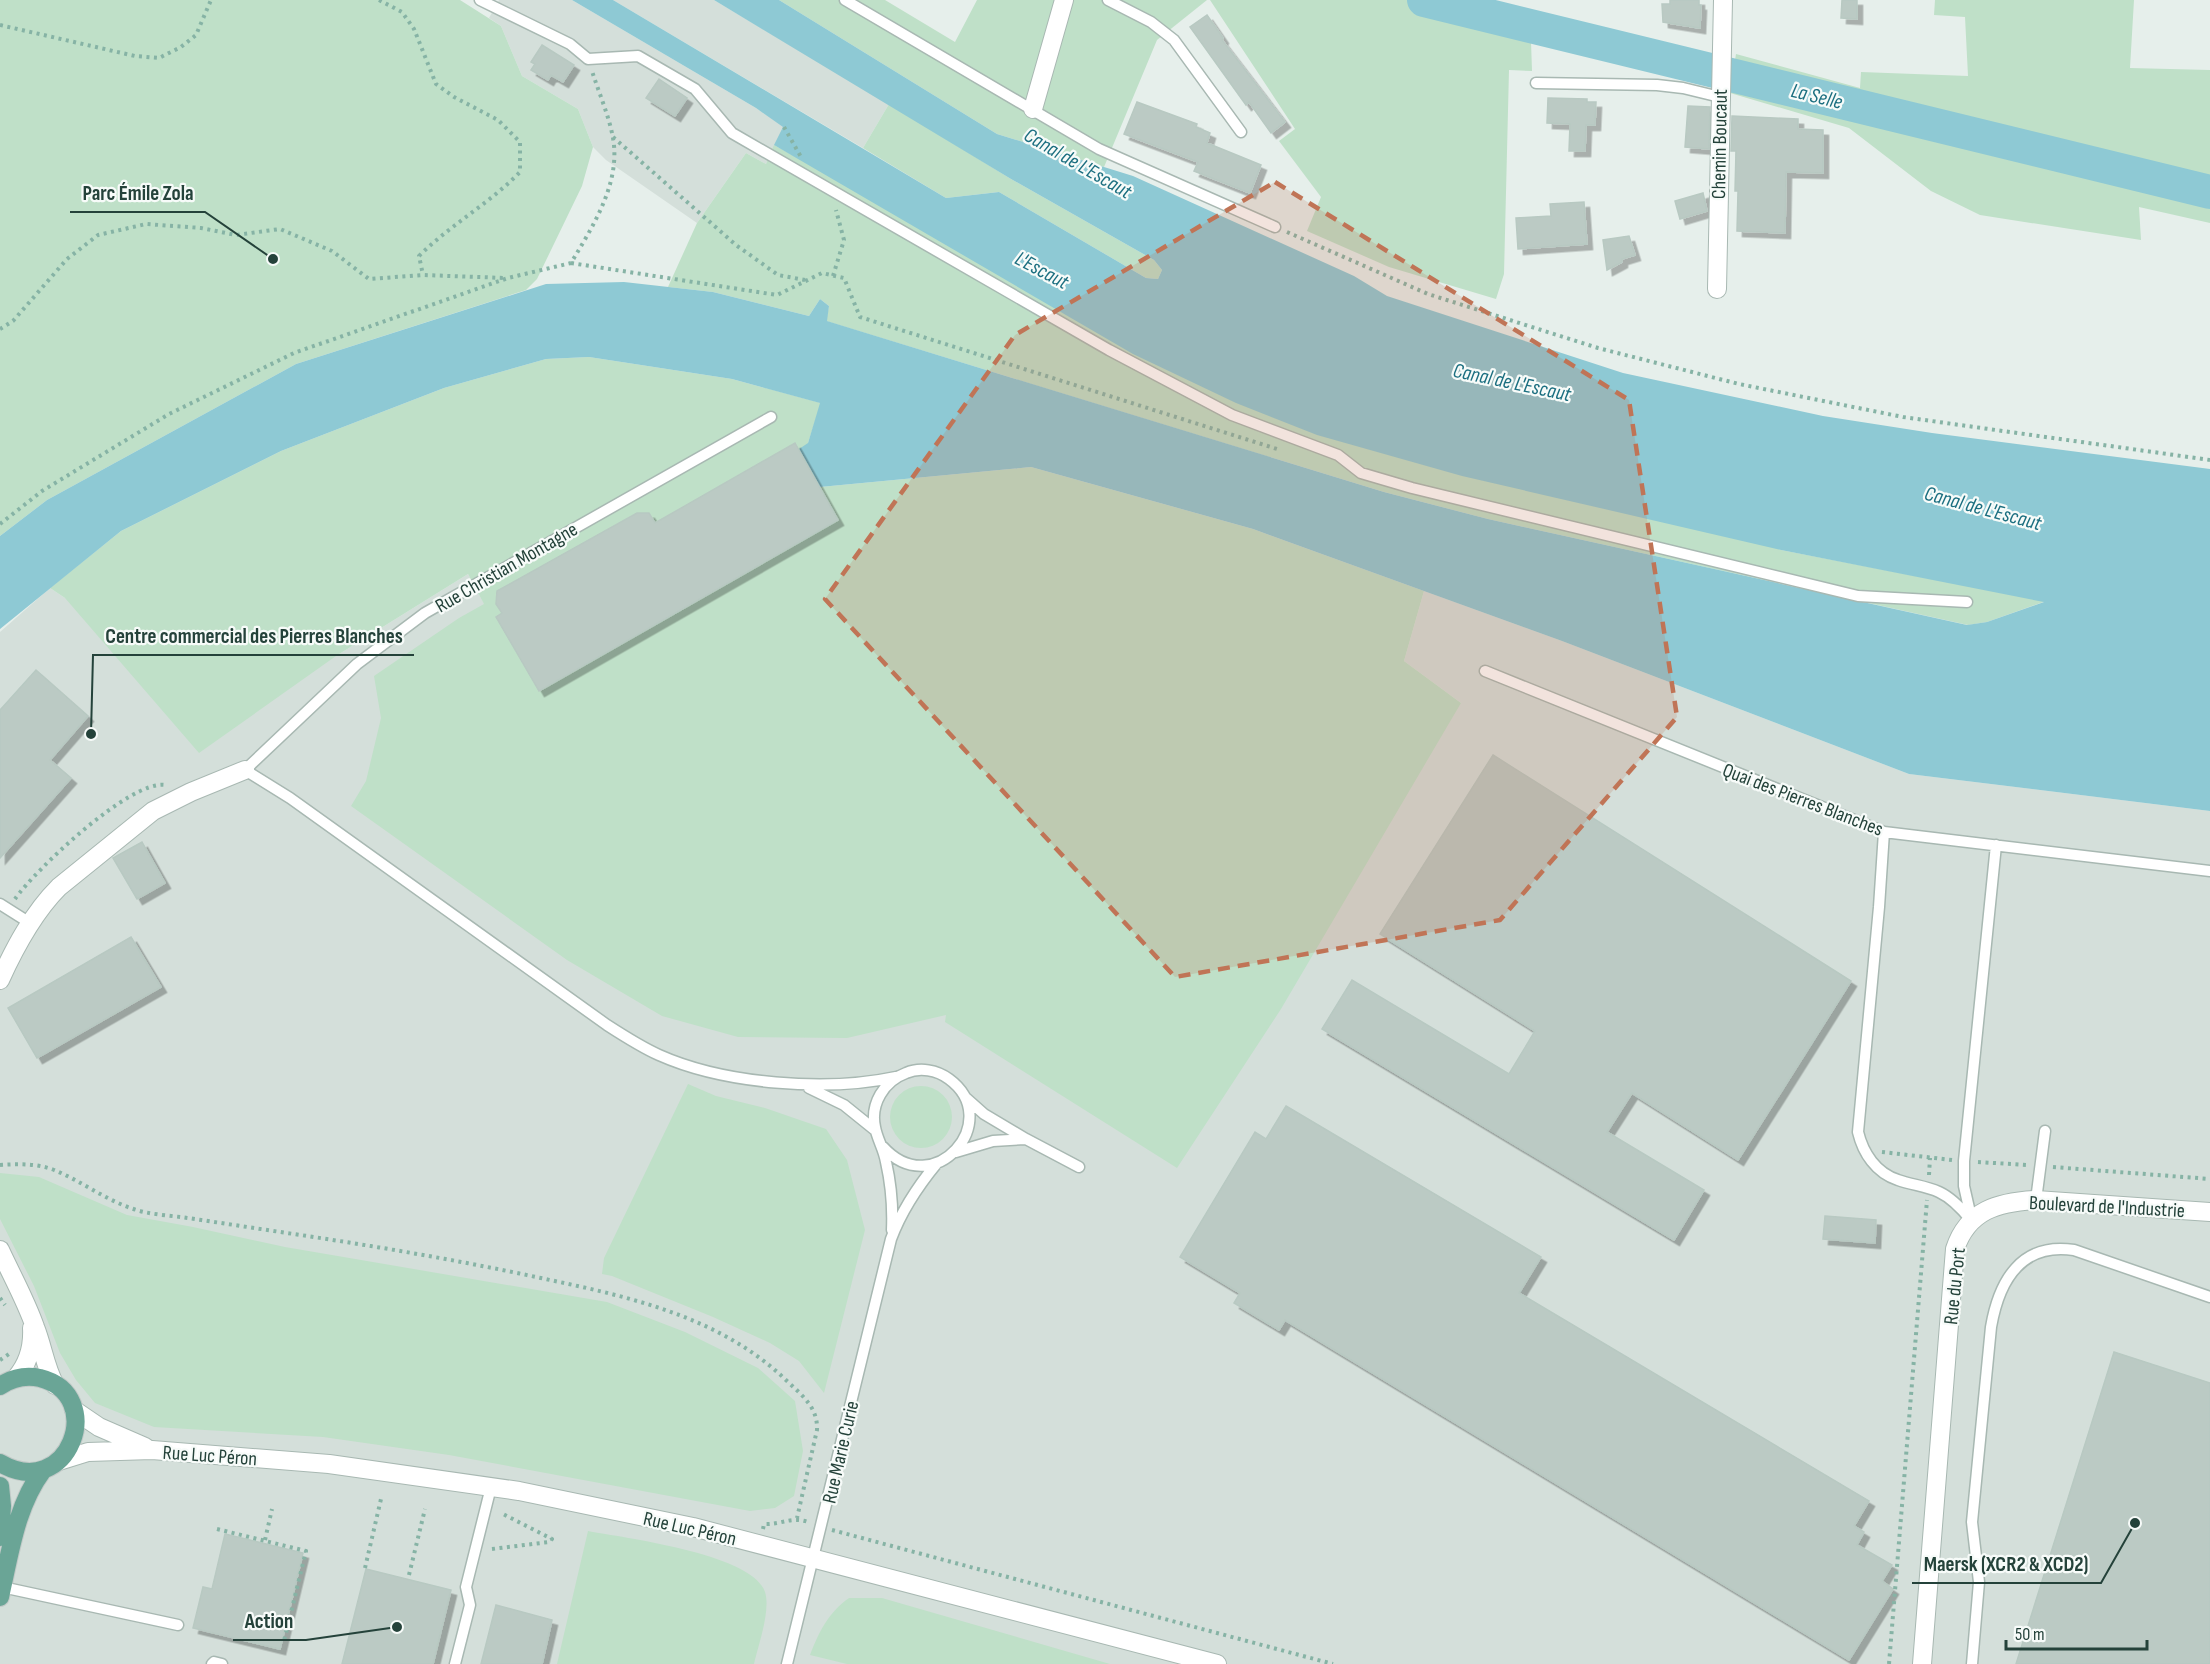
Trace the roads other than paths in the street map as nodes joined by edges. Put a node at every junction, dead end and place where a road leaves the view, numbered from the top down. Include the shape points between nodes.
1 (480, 0) edge
2 (845, 0) edge
3 (1064, 0) edge
4 (1108, 0) edge
5 (1723, 0) edge
6 (1536, 83) dead end
7 (1720, 97) junction
8 (1032, 109) junction
9 (1241, 132) dead end
10 (1275, 227) road end
11 (1717, 289) dead end
12 (771, 417) dead end
13 (1967, 602) dead end
14 (1485, 671) dead end
15 (245, 770) junction
16 (1884, 832) junction
17 (1996, 845) junction
18 (2210, 871) edge
19 (4, 906) edge
20 (30, 923) junction
21 (0, 980) edge
22 (896, 1077) junction
23 (797, 1084) junction
24 (964, 1096) junction
25 (875, 1130) junction
26 (2045, 1131) dead end
27 (1026, 1139) junction
28 (883, 1147) junction
29 (955, 1152) junction
30 (937, 1163) junction
31 (1079, 1167) dead end
32 (2036, 1200) junction
33 (2210, 1212) edge
34 (1971, 1220) junction
35 (891, 1239) junction
36 (0, 1250) edge
37 (2210, 1297) edge
38 (32, 1317) junction
39 (4, 1383) edge
40 (55, 1385) junction
41 (74, 1410) junction
42 (152, 1450) junction
43 (0, 1463) edge
44 (51, 1465) junction
45 (0, 1486) edge
46 (491, 1487) junction
47 (0, 1537) edge
48 (813, 1558) junction
49 (1, 1592) edge
50 (178, 1625) dead end
51 (212, 1664) edge
52 (222, 1664) edge
53 (455, 1664) edge
54 (787, 1664) edge
55 (1217, 1664) edge
56 (1922, 1664) edge
57 (1972, 1664) edge

1 - 13 lane via 570,44 588,59 638,56 695,89 732,133 1119,356 1232,415 1338,455 1361,473 1858,596
2 - 8 lane
3 - 8 street
4 - 9 lane via 1168,34
5 - 7 street, Chemin Boucaut
6 - 7 lane via 1657,85
7 - 11 street, Chemin Boucaut
8 - 10 lane via 1099,149
12 - 15 lane, Rue Christian Montagne via 409,624 357,664
14 - 16 lane, Quai des Pierres Blanches
15 - 20 street, Rue Christian Montagne via 191,792 141,819 59,887
15 - 23 lane via 640,1046 717,1073
16 - 17 lane, Quai des Pierres Blanches
16 - 34 lane, Rue du Port via 1858,1132 1864,1150 1878,1168 1952,1200
17 - 18 lane, Quai des Pierres Blanches
17 - 34 lane via 1964,1161
19 - 20 lane
20 - 21 street, Rue Christian Montagne
22 - 23 lane via 854,1085
22 - 24 lane via 918,1070 934,1071 948,1078
22 - 25 lane via 877,1100
23 - 25 lane via 831,1098
24 - 27 lane via 980,1111
24 - 29 lane via 969,1126
25 - 28 lane
26 - 32 lane
27 - 29 lane via 993,1141
27 - 31 lane
28 - 30 lane via 907,1164
28 - 35 lane, Rue Marie Curie via 891,1197
29 - 30 lane
30 - 35 lane, Rue Marie Curie via 917,1189
32 - 33 street, Boulevard de l'Industrie
32 - 34 street, Boulevard de l'Industrie via 2007,1202
34 - 56 street, Rue du Port via 1955,1249
35 - 48 lane, Rue Marie Curie
36 - 38 street
37 - 57 lane via 2060,1248 2024,1259 2008,1278 1991,1327 1973,1510 1979,1582
38 - 39 street via 29,1355 21,1371
38 - 40 street
39 - 40 main road via 36,1377
40 - 41 main road
41 - 42 street, Rue Luc Péron via 113,1434
41 - 44 main road via 74,1438 68,1450
42 - 44 street, Rue Luc Péron via 88,1452
42 - 46 street, Rue Luc Péron via 330,1464
43 - 44 main road via 24,1472
44 - 49 main road via 31,1488 21,1512
45 - 47 main road
46 - 48 street, Rue Luc Péron via 667,1521
46 - 53 lane via 466,1587 470,1605
48 - 54 lane, Rue Marie Curie
48 - 55 street, Rue Luc Péron
49 - 50 lane
51 - 52 lane

